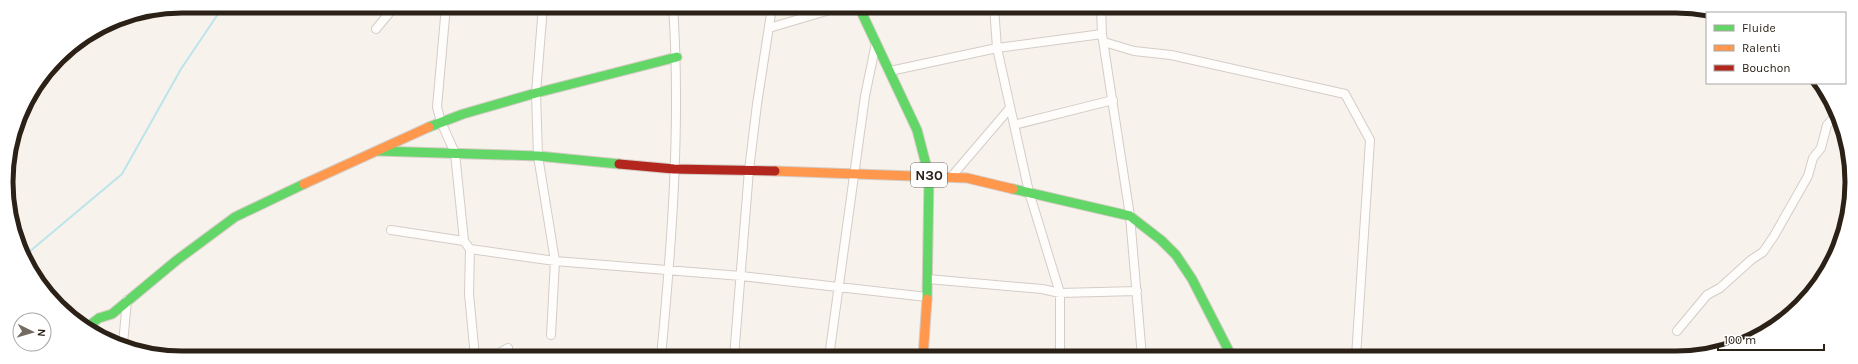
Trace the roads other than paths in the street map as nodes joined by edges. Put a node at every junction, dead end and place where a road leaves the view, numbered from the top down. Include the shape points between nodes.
1 (389, 13) edge
2 (445, 13) edge
3 (542, 13) edge
4 (674, 13) edge
5 (771, 13) edge
6 (820, 13) edge
7 (862, 13) edge
8 (994, 13) edge
9 (1101, 13) edge
10 (770, 28) junction
11 (376, 30) dead end
12 (1102, 34) junction
13 (877, 42) junction
14 (1104, 42) junction
15 (997, 48) junction
16 (677, 57) junction
17 (890, 71) junction
18 (536, 92) junction
19 (1113, 100) junction
20 (1010, 108) junction
21 (1833, 119) edge
22 (441, 122) junction
23 (1014, 125) junction
24 (378, 151) junction
25 (455, 153) junction
26 (538, 156) junction
27 (674, 169) junction
28 (749, 170) junction
29 (854, 175) junction
30 (929, 176) junction
31 (952, 176) junction
32 (1029, 192) junction
33 (1130, 216) junction
34 (392, 230) dead end
35 (464, 241) junction
36 (470, 249) junction
37 (555, 261) junction
38 (669, 270) junction
39 (741, 276) junction
40 (928, 279) junction
41 (839, 286) junction
42 (1137, 291) junction
43 (1060, 293) junction
44 (928, 297) junction
45 (127, 300) junction
46 (91, 324) edge
47 (1677, 331) dead end
48 (551, 335) dead end
49 (124, 340) edge
50 (508, 348) dead end
51 (474, 351) edge
52 (503, 351) edge
53 (662, 351) edge
54 (735, 351) edge
55 (830, 351) edge
56 (924, 351) edge
57 (1060, 351) edge
58 (1142, 351) edge
59 (1229, 351) edge
60 (1356, 351) edge

1 - 11 street
2 - 22 street via 436,107
3 - 18 street
4 - 16 street
5 - 10 street
6 - 10 street
7 - 13 street, N30
8 - 15 street
9 - 12 street
10 - 28 street via 756,104
12 - 14 street
12 - 15 street
13 - 17 street, N30
13 - 29 street via 865,96
14 - 19 street
14 - 60 street via 1134,51 1171,55 1346,94 1370,140
15 - 17 street
15 - 20 street
16 - 18 street
16 - 27 street
17 - 30 street, N30 via 917,130
18 - 22 street
18 - 26 street
19 - 23 street
19 - 33 street
20 - 23 street
20 - 31 street
21 - 47 street via 1827,125 1821,148 1813,158 1808,176 1763,252 1720,288 1707,295
22 - 24 street
22 - 25 street
23 - 32 street
24 - 25 street
24 - 45 street via 235,217
25 - 26 street
25 - 35 street
26 - 27 street
26 - 37 street
27 - 28 street
27 - 38 street
28 - 29 street
28 - 39 street
29 - 30 street
29 - 41 street
30 - 31 street
30 - 40 street, N30
31 - 32 street
32 - 33 street
32 - 43 street
33 - 42 street
33 - 59 street via 1176,255 1192,279
34 - 35 street
35 - 36 street
36 - 37 street
36 - 51 street via 469,294
37 - 38 street
37 - 48 street
38 - 39 street
38 - 53 street
39 - 41 street
39 - 54 street
40 - 43 street via 1042,289
40 - 44 street, N30
41 - 44 street
41 - 55 street
42 - 43 street
42 - 58 street
43 - 57 street
44 - 56 street, N30
45 - 46 street via 112,314 99,318
45 - 49 street
50 - 52 street

